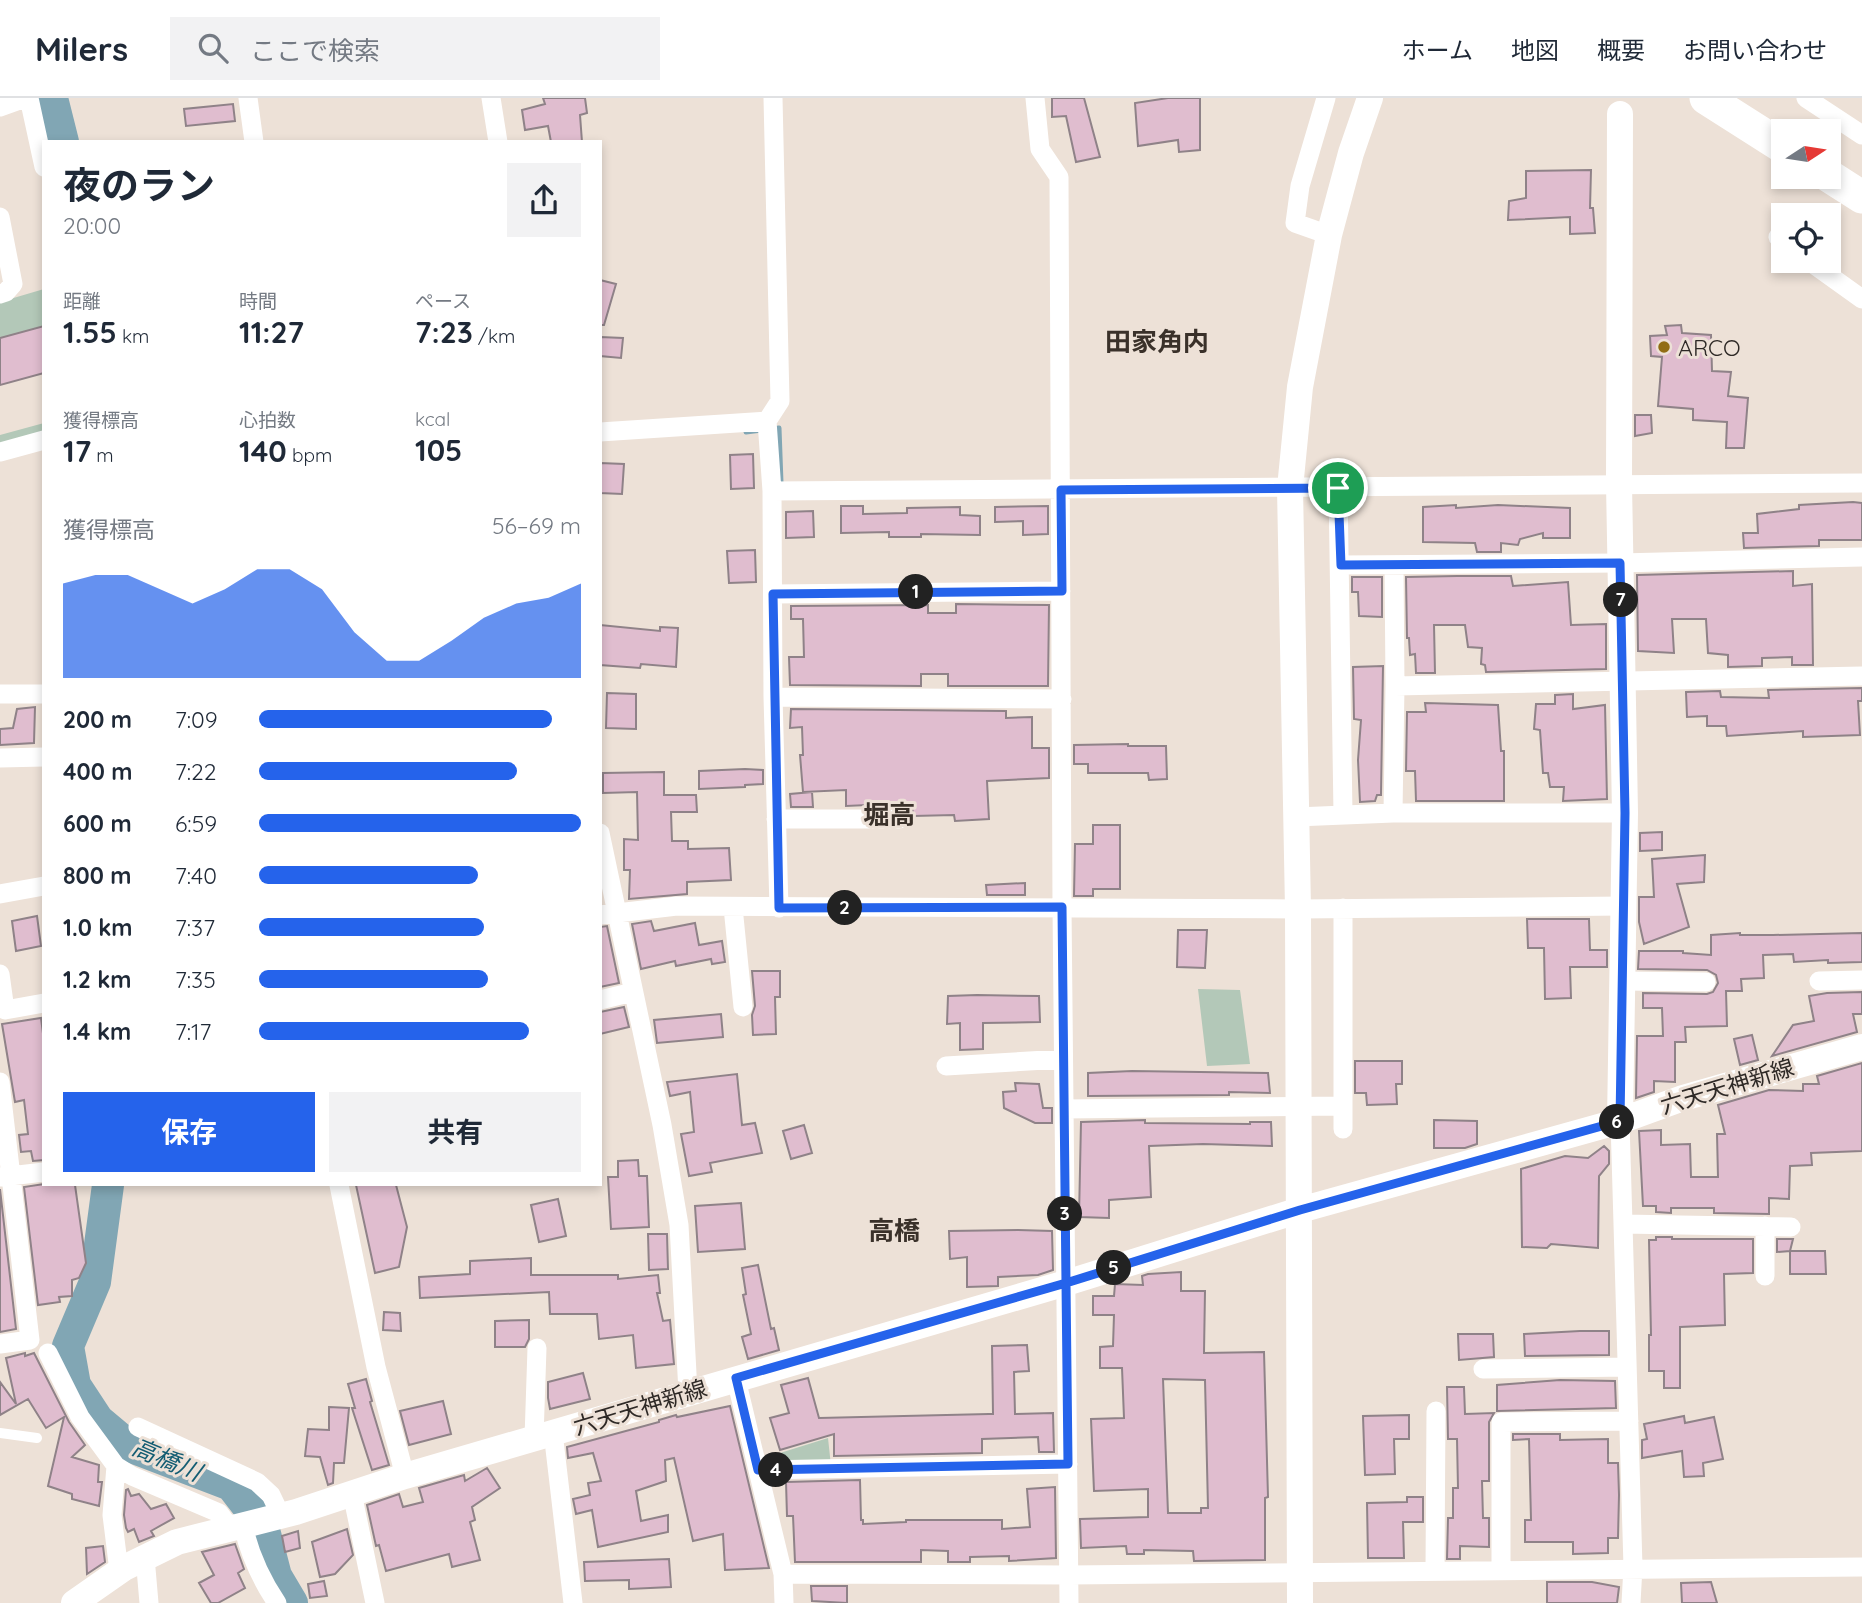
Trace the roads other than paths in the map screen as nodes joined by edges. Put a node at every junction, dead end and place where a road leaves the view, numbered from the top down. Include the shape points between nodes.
1 (27, 98) edge
2 (248, 98) edge
3 (491, 98) edge
4 (773, 98) edge
5 (1035, 98) edge
6 (1326, 98) edge
7 (1370, 98) edge
8 (1706, 98) edge
9 (1806, 98) edge
10 (0, 107) edge
11 (1620, 114) dead end
12 (1862, 135) edge
13 (1771, 139) edge
14 (254, 140) edge
15 (498, 140) edge
16 (42, 159) edge
17 (1841, 184) edge
18 (1862, 197) edge
19 (0, 216) edge
20 (1329, 235) junction
21 (1826, 273) edge
22 (0, 294) edge
23 (1862, 299) edge
24 (767, 421) junction
25 (602, 432) edge
26 (42, 441) edge
27 (0, 452) edge
28 (1862, 483) edge
29 (1619, 484) junction
30 (1290, 488) junction
31 (1338, 488) junction
32 (1061, 490) junction
33 (772, 491) junction
34 (1862, 557) edge
35 (1620, 563) junction
36 (1341, 565) junction
37 (1394, 565) junction
38 (1062, 591) junction
39 (773, 594) junction
40 (1862, 676) edge
41 (1622, 682) junction
42 (1395, 686) junction
43 (0, 694) edge
44 (42, 694) edge
45 (773, 697) junction
46 (1062, 699) junction
47 (42, 757) edge
48 (0, 758) edge
49 (1393, 813) junction
50 (1625, 813) junction
51 (1343, 814) junction
52 (1296, 817) junction
53 (776, 819) junction
54 (899, 819) dead end
55 (602, 852) edge
56 (42, 886) edge
57 (0, 894) edge
58 (1624, 906) junction
59 (733, 907) junction
60 (1062, 907) junction
61 (779, 908) junction
62 (1343, 908) junction
63 (1298, 909) junction
64 (608, 914) edge
65 (0, 974) edge
66 (1862, 980) edge
67 (1623, 981) junction
68 (1819, 981) dead end
69 (1706, 982) dead end
70 (633, 992) junction
71 (602, 1000) edge
72 (42, 1003) edge
73 (743, 1007) dead end
74 (3, 1010) edge
75 (1862, 1047) edge
76 (1063, 1059) junction
77 (946, 1066) dead end
78 (0, 1082) edge
79 (1299, 1106) junction
80 (1343, 1106) junction
81 (1064, 1109) junction
82 (1620, 1121) junction
83 (1343, 1129) dead end
84 (42, 1172) edge
85 (6, 1176) edge
86 (338, 1186) edge
87 (1300, 1210) junction
88 (1623, 1224) junction
89 (1765, 1226) junction
90 (1791, 1227) dead end
91 (1765, 1276) dead end
92 (1066, 1283) junction
93 (0, 1344) edge
94 (537, 1348) dead end
95 (48, 1353) dead end
96 (1627, 1367) junction
97 (1482, 1370) dead end
98 (736, 1378) junction
99 (688, 1392) junction
100 (1436, 1411) dead end
101 (1629, 1421) junction
102 (138, 1427) dead end
103 (0, 1433) edge
104 (544, 1435) junction
105 (37, 1438) dead end
106 (1068, 1464) junction
107 (116, 1466) junction
108 (758, 1470) junction
109 (405, 1476) junction
110 (352, 1493) junction
111 (276, 1517) junction
112 (237, 1527) junction
113 (145, 1557) junction
114 (1633, 1567) junction
115 (1862, 1567) edge
116 (1501, 1569) junction
117 (1435, 1570) junction
118 (119, 1571) junction
119 (1301, 1572) junction
120 (783, 1574) junction
121 (1069, 1575) junction
122 (74, 1603) edge
123 (149, 1603) edge
124 (277, 1603) edge
125 (375, 1603) edge
126 (573, 1603) edge
127 (784, 1603) edge
128 (1069, 1603) edge
129 (1300, 1603) edge
130 (1631, 1603) edge

1 - 10 street
1 - 16 street
2 - 14 street
3 - 15 street
4 - 24 street via 780,401
5 - 32 street via 1040,149 1059,177
6 - 20 street via 1300,186 1295,223
7 - 20 street
8 - 13 highway
9 - 12 street
11 - 29 street
17 - 18 highway
19 - 22 street via 13,284
20 - 30 street via 1300,387
21 - 23 street
24 - 25 street
24 - 33 street
26 - 27 street
28 - 29 street
29 - 31 street
29 - 35 street
30 - 31 street
30 - 32 street
30 - 52 street
31 - 36 street
32 - 33 street
32 - 38 street
33 - 39 street
34 - 35 street
35 - 37 street
35 - 41 street
36 - 37 street
36 - 51 street
37 - 42 street
38 - 39 street
38 - 46 street
39 - 45 street
40 - 41 street
41 - 42 street
41 - 50 street
42 - 49 street
43 - 44 street
45 - 46 street
45 - 53 street
46 - 60 street
47 - 48 street
49 - 50 street
49 - 51 street
50 - 58 street
51 - 52 street
52 - 63 street
53 - 54 street
53 - 61 street
55 - 64 street
56 - 57 street
58 - 62 street
58 - 67 street
59 - 61 street
59 - 64 street via 677,906
59 - 73 street
60 - 61 street
60 - 63 street
60 - 76 street
62 - 63 street
62 - 80 street
63 - 79 street
64 - 70 street
65 - 74 street
66 - 68 street
67 - 69 street
67 - 82 street
70 - 71 street
70 - 99 street via 679,1225
72 - 74 street
75 - 82 street, 六天天神新線 via 1683,1098
76 - 77 street
76 - 81 street
78 - 85 street
79 - 80 street
79 - 81 street
79 - 87 street
80 - 83 street
81 - 92 street
82 - 87 street, 六天天神新線
82 - 88 street
84 - 85 street
85 - 93 street via 30,1340
86 - 109 street via 376,1367
87 - 92 street, 六天天神新線
87 - 119 street
88 - 89 street
88 - 96 street
89 - 90 street
89 - 91 street
92 - 98 street, 六天天神新線
92 - 106 street
94 - 104 street
95 - 107 street via 80,1417
96 - 97 street
96 - 101 street
98 - 99 street, 六天天神新線
98 - 108 street
99 - 104 street, 六天天神新線
100 - 117 street
101 - 114 street
101 - 116 street via 1501,1422
102 - 111 street via 257,1482 271,1495
103 - 105 lane
104 - 109 street, 六天天神新線
104 - 126 street
106 - 108 street
106 - 121 street
107 - 112 street via 219,1513
107 - 118 street via 112,1516
108 - 120 street
109 - 110 street, 六天天神新線
110 - 111 street, 六天天神新線
110 - 125 street
111 - 112 street, 六天天神新線
112 - 113 street, 六天天神新線 via 177,1542
112 - 124 street
113 - 118 street, 六天天神新線
113 - 123 street
114 - 115 street
114 - 116 street
114 - 130 street
116 - 117 street
117 - 119 street
118 - 122 street, 六天天神新線
119 - 121 street
119 - 129 street
120 - 121 street
120 - 127 street
121 - 128 street

